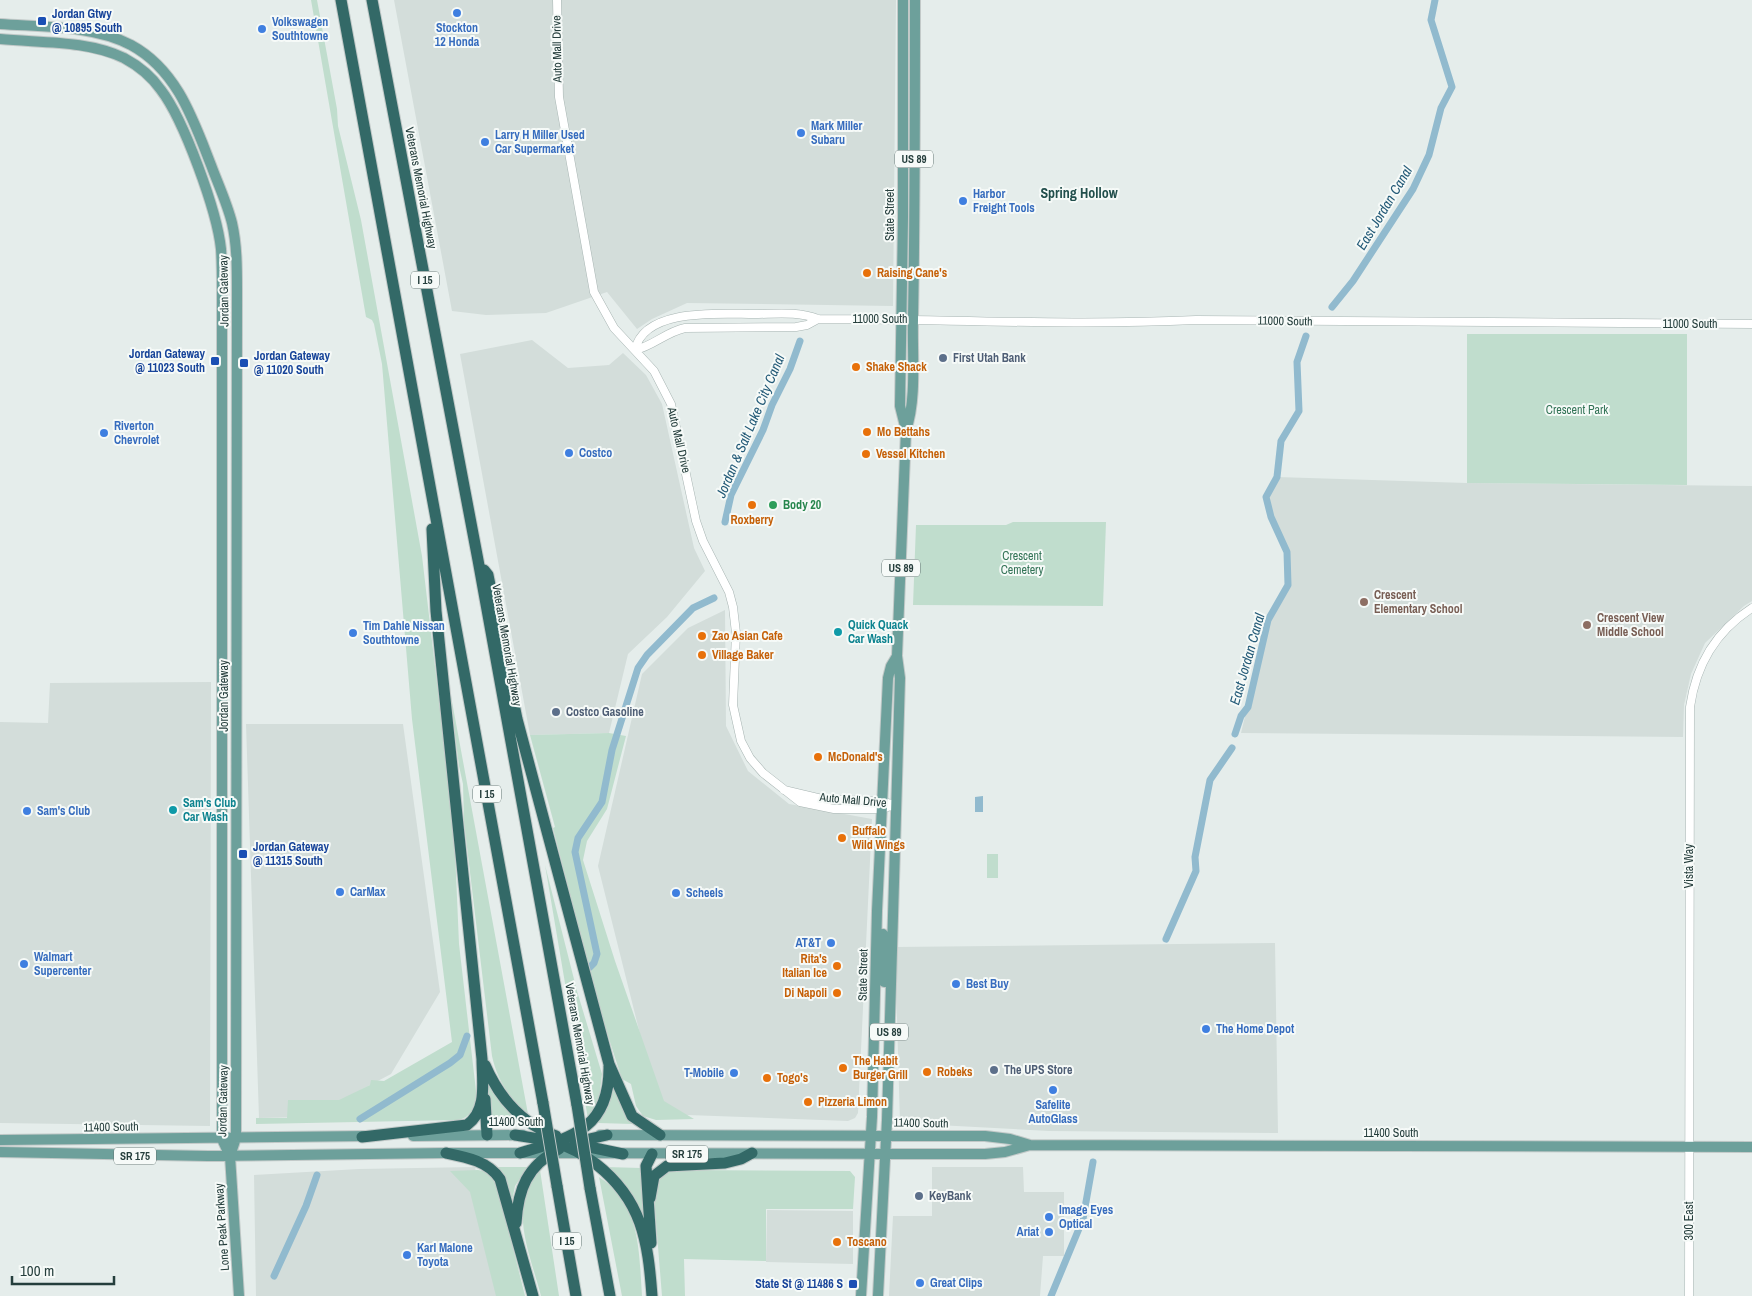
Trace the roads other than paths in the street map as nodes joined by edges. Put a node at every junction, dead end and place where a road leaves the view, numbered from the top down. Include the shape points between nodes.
1 (341, 0) edge
2 (372, 0) edge
3 (557, 0) edge
4 (903, 0) edge
5 (915, 0) edge
6 (0, 24) edge
7 (0, 39) edge
8 (818, 319) junction
9 (902, 319) junction
10 (913, 319) junction
11 (1752, 324) edge
12 (635, 350) junction
13 (906, 430) junction
14 (430, 485) junction
15 (478, 560) junction
16 (1752, 608) edge
17 (897, 656) junction
18 (222, 752) junction
19 (236, 752) junction
20 (881, 805) junction
21 (895, 805) junction
22 (876, 927) junction
23 (889, 1015) junction
24 (482, 1059) junction
25 (608, 1064) junction
26 (482, 1083) junction
27 (487, 1135) junction
28 (515, 1135) joint
29 (607, 1135) joint
30 (660, 1135) junction
31 (871, 1135) junction
32 (886, 1135) junction
33 (362, 1136) junction
34 (236, 1138) junction
35 (222, 1139) junction
36 (0, 1140) edge
37 (564, 1140) junction
38 (1030, 1145) junction
39 (1689, 1146) junction
40 (1752, 1147) edge
41 (0, 1152) edge
42 (446, 1153) junction
43 (520, 1153) junction
44 (752, 1153) junction
45 (870, 1153) junction
46 (885, 1153) junction
47 (549, 1154) junction
48 (583, 1154) junction
49 (623, 1154) junction
50 (652, 1154) junction
51 (230, 1156) junction
52 (650, 1198) junction
53 (516, 1232) junction
54 (650, 1269) junction
55 (239, 1296) edge
56 (533, 1296) edge
57 (576, 1296) edge
58 (610, 1296) edge
59 (652, 1296) edge
60 (861, 1296) edge
61 (878, 1296) edge
62 (1689, 1296) edge

1 - 14 highway, I 15
2 - 15 highway, Veterans Memorial Highway / I 15
3 - 12 street, Auto Mall Drive via 558,97 591,281 605,316
4 - 9 main road, State Street / US 89
5 - 10 main road, State Street / US 89
6 - 19 main road, Jordan Gateway via 106,36 131,45 156,62 183,96 232,222 237,291
7 - 18 main road, Jordan Gateway via 103,50 124,58 146,73 170,103 208,197 221,250
8 - 9 street, 11000 South
8 - 12 street, 11000 South via 796,327 685,328
8 - 12 street, 11000 South via 802,314 685,316 648,331 639,338
9 - 10 street, 11000 South
9 - 13 main road, State Street / US 89 via 900,406
10 - 11 street, 11000 South
10 - 13 main road, State Street / US 89 via 911,406
12 - 20 street, Auto Mall Drive via 654,371 671,404 696,521 733,607 736,633 733,705 745,750 756,766 795,800 825,809
13 - 17 main road, State Street / US 89
14 - 24 highway via 436,611
14 - 57 highway, I 15, bridge
15 - 25 highway via 488,575 517,719
15 - 58 highway, Veterans Memorial Highway / I 15, bridge
16 - 39 street, Vista Way via 1724,630 1708,652 1696,678 1690,706
17 - 20 main road, State Street / US 89 via 890,666 888,678
17 - 21 main road, State Street / US 89 via 900,678
18 - 19 main road
18 - 35 main road, Jordan Gateway
19 - 34 main road, Jordan Gateway
20 - 21 street, Auto Mall Drive
20 - 22 main road, State Street / US 89
21 - 23 main road, State Street / US 89
22 - 23 main road via 883,933
22 - 31 main road, State Street / US 89
23 - 32 main road, State Street / US 89
24 - 26 highway
24 - 37 highway via 494,1086 527,1122
25 - 30 highway via 632,1116
25 - 37 highway via 609,1077 603,1104 590,1124
26 - 27 highway
26 - 33 highway via 480,1110 467,1125
27 - 28 main road, 11400 South / SR 175
27 - 33 main road, 11400 South / SR 175
28 - 37 highway
29 - 30 main road, 11400 South / SR 175
29 - 37 highway
30 - 31 main road, 11400 South / SR 175
31 - 32 main road, 11400 South / SR 175
31 - 45 main road, State Street / US 89
32 - 38 main road, 11400 South via 993,1136
32 - 46 main road, State Street / US 89
33 - 34 main road, 11400 South / SR 175
34 - 35 main road, 11400 South / SR 175
34 - 51 main road, Jordan Gateway
35 - 36 main road, 11400 South / SR 175
35 - 51 main road, Jordan Gateway
37 - 43 highway
37 - 47 highway
37 - 48 highway
37 - 49 highway
38 - 39 main road, 11400 South
38 - 46 main road, 11400 South via 995,1153
39 - 40 main road, 11400 South
39 - 62 street, 300 East
41 - 51 main road, 11400 South / SR 175
42 - 43 main road, 11400 South / SR 175
42 - 51 main road, 11400 South / SR 175
42 - 53 highway via 470,1158 495,1172
43 - 47 main road, 11400 South / SR 175
44 - 45 main road, 11400 South / SR 175
44 - 50 main road, 11400 South / SR 175
44 - 52 highway via 725,1163 667,1166 654,1176
45 - 46 main road, 11400 South / SR 175
45 - 60 main road, State Street / US 89
46 - 61 main road, State Street / US 89
47 - 48 main road, 11400 South / SR 175
47 - 53 highway via 535,1166 522,1187 517,1202
48 - 49 main road, 11400 South / SR 175
48 - 54 highway via 616,1181 633,1203 644,1231
49 - 50 main road, 11400 South / SR 175
50 - 52 highway via 646,1166
51 - 55 main road, Lone Peak Parkway
52 - 54 highway
53 - 56 highway
54 - 59 highway

